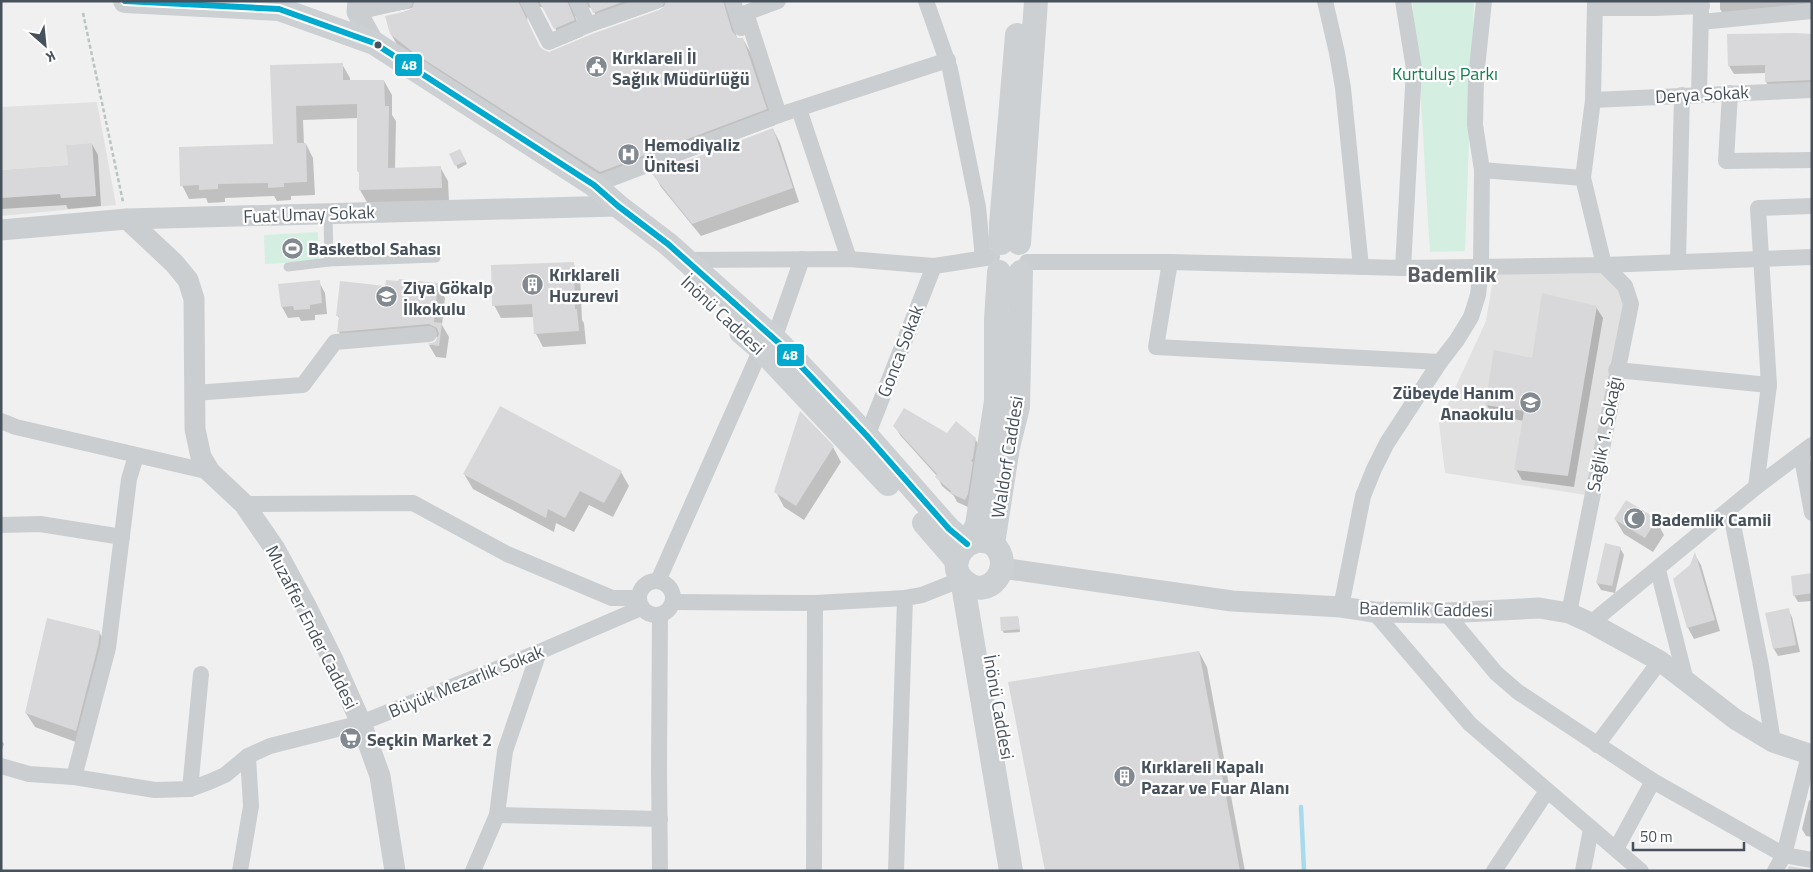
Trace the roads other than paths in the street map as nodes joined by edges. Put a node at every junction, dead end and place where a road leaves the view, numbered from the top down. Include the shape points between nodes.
1 (125, 1) edge
2 (405, 1) edge
3 (528, 1) edge
4 (577, 1) edge
5 (656, 1) edge
6 (733, 1) edge
7 (778, 1) edge
8 (926, 1) edge
9 (1020, 1) edge
10 (1036, 1) edge
11 (1325, 1) edge
12 (1403, 1) edge
13 (1484, 1) edge
14 (1595, 5) edge
15 (358, 7) edge
16 (1702, 10) edge
17 (1812, 11) edge
18 (588, 25) junction
19 (374, 43) junction
20 (948, 60) junction
21 (1812, 90) edge
22 (761, 92) dead end
23 (1730, 93) junction
24 (1699, 94) junction
25 (1682, 95) junction
26 (1593, 100) junction
27 (800, 109) junction
28 (779, 114) junction
29 (1812, 160) edge
30 (1482, 170) junction
31 (1583, 178) junction
32 (594, 185) junction
33 (618, 206) junction
34 (1812, 206) edge
35 (328, 214) junction
36 (127, 219) junction
37 (1, 230) edge
38 (1812, 257) edge
39 (436, 258) dead end
40 (1006, 258) junction
41 (1761, 258) junction
42 (802, 259) junction
43 (849, 259) junction
44 (686, 260) junction
45 (329, 262) junction
46 (1170, 262) junction
47 (1678, 262) junction
48 (1604, 265) junction
49 (934, 266) junction
50 (288, 267) dead end
51 (1361, 267) junction
52 (1403, 268) junction
53 (1481, 268) junction
54 (429, 334) dead end
55 (767, 344) junction
56 (1440, 362) junction
57 (1616, 370) junction
58 (1769, 385) junction
59 (194, 393) junction
60 (1, 421) edge
61 (867, 436) junction
62 (1806, 449) edge
63 (136, 456) junction
64 (210, 472) junction
65 (1756, 487) junction
66 (244, 504) junction
67 (1730, 509) junction
68 (1812, 513) edge
69 (1, 525) edge
70 (122, 537) junction
71 (998, 554) junction
72 (962, 561) junction
73 (1658, 570) junction
74 (658, 581) junction
75 (987, 587) junction
76 (905, 598) junction
77 (673, 602) junction
78 (640, 603) junction
79 (815, 603) junction
80 (1341, 608) junction
81 (1374, 612) junction
82 (1446, 613) junction
83 (1569, 613) junction
84 (660, 615) junction
85 (1591, 623) junction
86 (539, 652) junction
87 (1660, 661) junction
88 (201, 674) dead end
89 (1686, 681) junction
90 (361, 723) junction
91 (1773, 742) junction
92 (1597, 745) junction
93 (1810, 755) edge
94 (248, 756) junction
95 (1, 766) edge
96 (74, 777) junction
97 (1653, 781) junction
98 (190, 789) junction
99 (1547, 791) junction
100 (497, 815) junction
101 (660, 819) junction
102 (1591, 829) junction
103 (1616, 849) junction
104 (1784, 855) junction
105 (1812, 860) edge
106 (240, 871) edge
107 (395, 871) edge
108 (473, 871) edge
109 (660, 871) edge
110 (814, 871) edge
111 (896, 871) edge
112 (1011, 871) edge
113 (1027, 871) edge
114 (1494, 871) edge
115 (1583, 871) edge
116 (1641, 871) edge
117 (1775, 871) edge

1 - 19 main road via 279,9
2 - 15 street
3 - 18 street via 549,42
4 - 18 street
5 - 18 street
6 - 22 street
7 - 28 street via 746,13
8 - 20 street
9 - 40 main road, Waldorf Caddesi via 1002,214
10 - 40 main road, Waldorf Caddesi
11 - 51 street via 1343,88
12 - 52 street via 1414,69
13 - 30 street via 1475,125
14 - 16 street
14 - 26 street
15 - 19 street
16 - 17 street
16 - 24 street
19 - 32 main road
20 - 27 street
20 - 40 street via 978,207
21 - 23 street, Derya Sokak
23 - 24 street, Derya Sokak
23 - 29 street via 1726,160
24 - 25 street, Derya Sokak
25 - 26 street, Derya Sokak
25 - 47 street
26 - 31 street
27 - 28 street
27 - 43 street
28 - 32 street
30 - 31 street
30 - 53 street
31 - 48 street
32 - 33 main road
33 - 35 street, Fuat Umay Sokak
33 - 44 main road, İnönü Caddesi
33 - 55 main road, İnönü Caddesi via 660,256
34 - 41 street via 1758,208
35 - 36 street, Fuat Umay Sokak
35 - 45 lane
36 - 37 street, Fuat Umay Sokak
36 - 59 street, Muzaffer Ender Caddesi via 174,262 188,280 194,299
38 - 41 street
39 - 45 lane
40 - 46 street
40 - 49 street
40 - 71 main road, Waldorf Caddesi via 1018,407 1008,447
40 - 72 main road, Waldorf Caddesi via 996,320 996,401 978,525
41 - 47 street
41 - 58 street
42 - 43 street
42 - 44 street
42 - 55 street
43 - 49 street
44 - 55 main road, İnönü Caddesi
45 - 50 lane
46 - 51 street
46 - 56 street via 1156,347
47 - 48 street
48 - 53 street
48 - 57 street, Sağlık 1. Sokağı via 1625,286 1631,304
49 - 61 street, Gonca Sokak
51 - 52 street
52 - 53 street
53 - 56 street via 1478,295 1471,316 1458,340
54 - 59 street via 335,342 303,385
55 - 61 main road, İnönü Caddesi
55 - 72 main road, İnönü Caddesi
55 - 74 street
56 - 80 street via 1387,442 1374,469 1361,504
57 - 58 street
57 - 83 street, Sağlık 1. Sokağı
58 - 65 street
59 - 64 street, Muzaffer Ender Caddesi via 195,429 201,457
60 - 63 street
61 - 72 main road, İnönü Caddesi via 949,529
62 - 65 street
62 - 68 street
63 - 64 street
63 - 70 street via 128,479
64 - 66 street, Muzaffer Ender Caddesi
65 - 67 street
66 - 78 street via 412,503 507,554 612,598
66 - 90 street, Muzaffer Ender Caddesi via 275,549 306,606
67 - 73 street
67 - 91 street
69 - 70 street via 40,524
70 - 96 street via 108,648
71 - 72 main road via 979,540
71 - 75 main road via 998,578
71 - 80 street, Bademlik Caddesi via 1232,601
72 - 75 main road via 976,588
72 - 76 street via 922,595
72 - 112 main road, İnönü Caddesi
73 - 85 street
73 - 89 street
74 - 77 street via 672,590
74 - 78 street via 642,587
75 - 113 main road, İnönü Caddesi via 983,615
76 - 79 street
76 - 111 street
77 - 79 street
77 - 84 street via 667,612
78 - 84 street via 651,615
78 - 86 street, Büyük Mezarlık Sokak
79 - 110 street
80 - 81 street, Bademlik Caddesi
81 - 82 street, Bademlik Caddesi
81 - 99 street via 1470,724
82 - 83 street, Bademlik Caddesi via 1539,608
82 - 92 street via 1496,673
83 - 85 street, Bademlik Caddesi
84 - 101 street
85 - 87 street, Bademlik Caddesi
86 - 90 street, Büyük Mezarlık Sokak
86 - 100 street via 505,751
87 - 89 street, Bademlik Caddesi
87 - 92 street
88 - 98 street
89 - 91 street, Bademlik Caddesi via 1735,719
90 - 94 street, Büyük Mezarlık Sokak via 270,746
90 - 107 street, Muzaffer Ender Caddesi via 380,776
91 - 93 street, Bademlik Caddesi
92 - 97 street
93 - 104 street
94 - 98 street, Büyük Mezarlık Sokak via 225,775
94 - 106 street via 251,806
95 - 96 street, Büyük Mezarlık Sokak via 28,774
96 - 98 street, Büyük Mezarlık Sokak via 155,790
97 - 103 street
97 - 104 street
99 - 102 street
99 - 114 street
100 - 101 street
100 - 108 street
101 - 109 street
102 - 103 street
102 - 115 street
103 - 116 street
104 - 105 street
104 - 117 street

